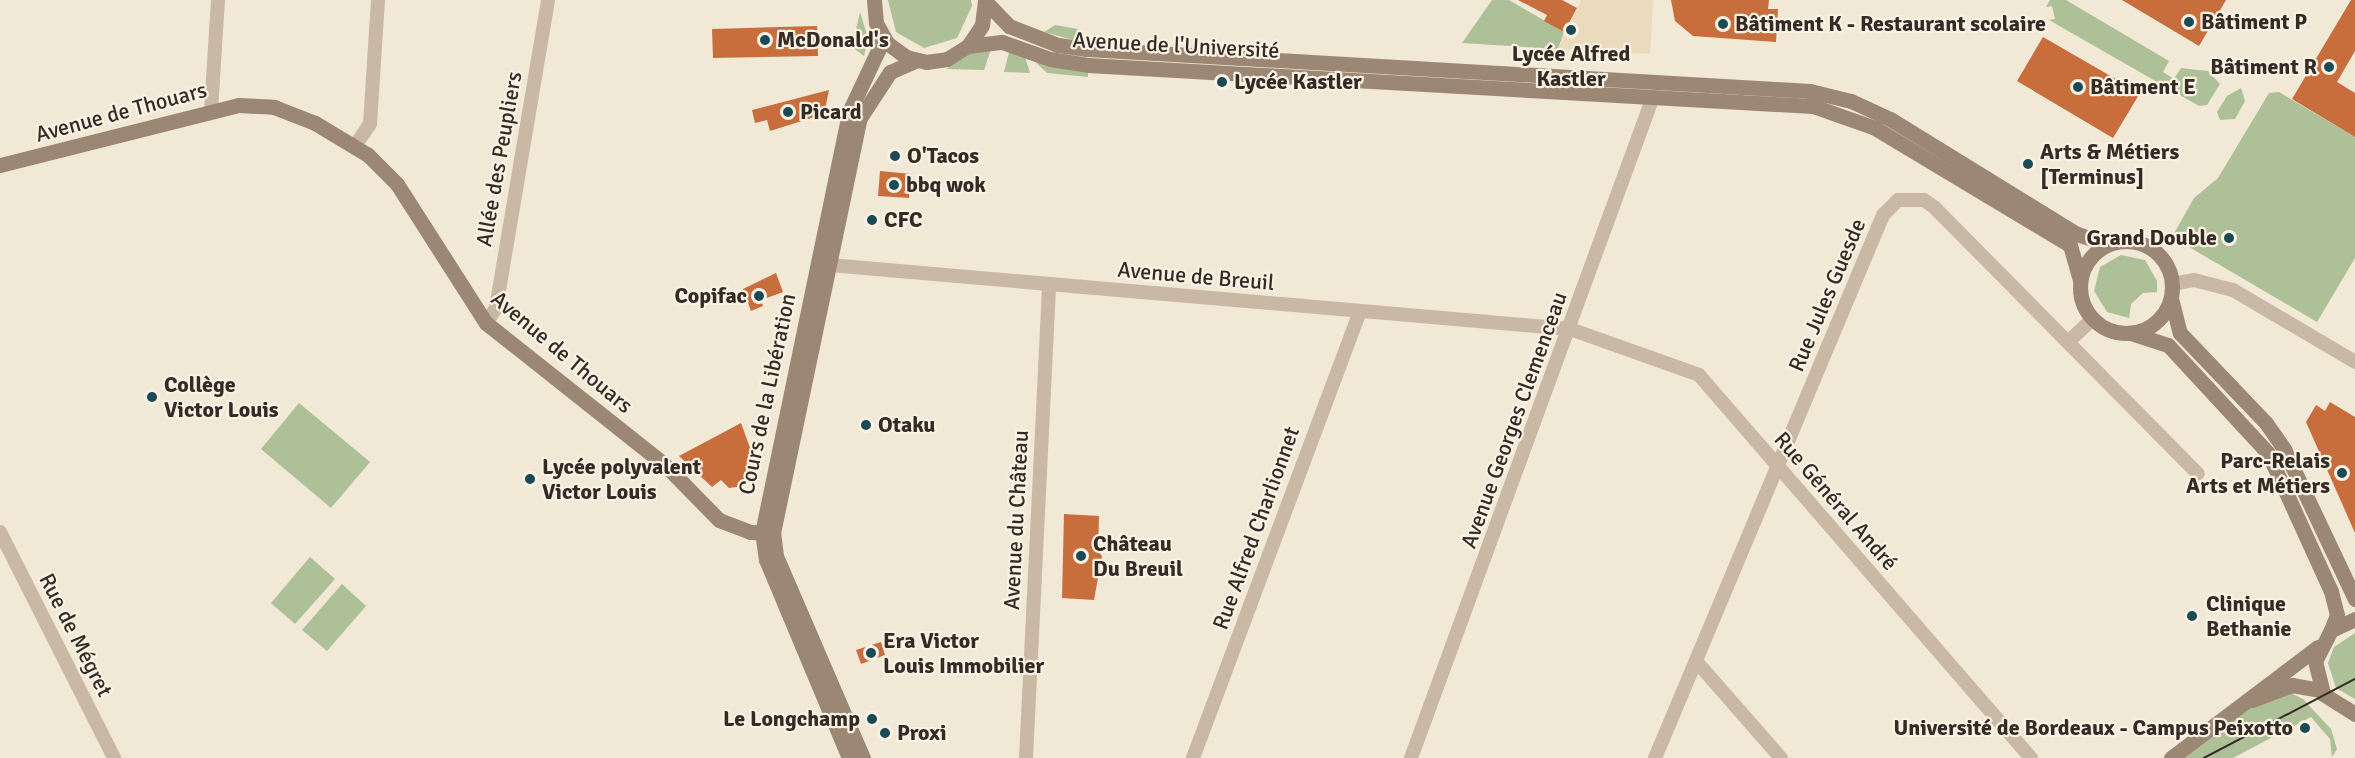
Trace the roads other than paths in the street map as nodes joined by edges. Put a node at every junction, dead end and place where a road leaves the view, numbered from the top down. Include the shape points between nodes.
1 (218, 0) edge
2 (378, 0) edge
3 (548, 0) edge
4 (874, 0) edge
5 (985, 0) edge
6 (880, 33) junction
7 (968, 46) junction
8 (917, 60) junction
9 (1349, 70) junction
10 (1653, 97) junction
11 (1864, 106) junction
12 (211, 111) junction
13 (1858, 121) junction
14 (355, 146) junction
15 (1931, 153) junction
16 (0, 165) edge
17 (2119, 241) junction
18 (823, 265) junction
19 (2080, 281) junction
20 (1049, 285) junction
21 (2172, 291) junction
22 (1359, 313) junction
23 (2093, 319) junction
24 (486, 323) junction
25 (1570, 329) junction
26 (2131, 333) junction
27 (2069, 341) junction
28 (2355, 362) edge
29 (1779, 466) junction
30 (2198, 474) dead end
31 (0, 532) edge
32 (768, 533) junction
33 (2355, 599) edge
34 (2355, 619) edge
35 (2331, 630) junction
36 (2319, 647) junction
37 (1696, 661) junction
38 (2321, 690) junction
39 (2237, 705) junction
40 (2355, 714) edge
41 (114, 758) edge
42 (849, 758) edge
43 (863, 758) edge
44 (1026, 758) edge
45 (1193, 758) edge
46 (1412, 758) edge
47 (1655, 758) edge
48 (1780, 758) edge
49 (2031, 758) edge
50 (2171, 758) edge

1 - 12 street
2 - 14 street via 370,123
3 - 24 street, Allée des Peupliers via 496,308
4 - 6 street
5 - 7 street via 982,25
5 - 9 street, Avenue de l'Université via 1009,26 1058,45
6 - 8 street via 896,51
6 - 18 street, Cours de la Libération via 880,46 849,112
7 - 8 street via 947,59
7 - 9 street, Avenue de l'Université via 1002,42 1050,58 1088,65
8 - 18 street, Cours de la Libération via 890,72 860,118
9 - 10 street, Avenue de l'Université
9 - 11 street, Avenue de l'Université via 1810,91
10 - 13 street, Avenue de l'Université via 1813,106
10 - 25 street, Avenue Georges Clemenceau
11 - 13 street
11 - 15 street, Avenue de l'Université
12 - 14 street, Avenue de Thouars via 239,105 274,107 304,118
12 - 16 street, Avenue de Thouars
13 - 15 street, Avenue de l'Université
14 - 24 street, Avenue de Thouars via 397,184
15 - 17 street, Avenue de l'Université via 2077,234 2093,241
15 - 19 street, Avenue de l'Université via 2070,245
17 - 19 street via 2093,255
17 - 21 street via 2134,241 2156,251
18 - 20 street, Avenue de Breuil
18 - 32 street, Cours de la Libération
19 - 23 street via 2080,295
20 - 22 street, Avenue de Breuil
20 - 44 street, Avenue du Château
21 - 26 street via 2157,322
21 - 28 street via 2194,280 2233,290
21 - 33 street via 2172,316 2180,333 2284,449
22 - 25 street, Avenue de Breuil
22 - 45 street, Rue Alfred Charlionnet
23 - 26 street via 2104,328
23 - 27 street
24 - 32 street, Avenue de Thouars via 664,464 719,520
25 - 29 street, Rue Général André via 1699,375
25 - 46 street, Avenue Georges Clemenceau
26 - 35 street via 2168,345 2268,453 2331,591 2337,615
27 - 29 street, Rue Jules Guesde via 1934,207 1912,197 1898,200 1882,215
27 - 30 street, Rue Jules Guesde
29 - 37 street, Rue Jules Guesde
29 - 49 street, Rue Général André
31 - 41 street, Rue de Mégret
32 - 42 street, Cours de la Libération via 766,560
32 - 43 street, Cours de la Libération
34 - 35 street
35 - 36 street
36 - 38 street via 2314,661
36 - 39 street
37 - 47 street, Rue Jules Guesde
37 - 48 street
38 - 39 street via 2292,684
38 - 40 street via 2341,709
39 - 50 street

